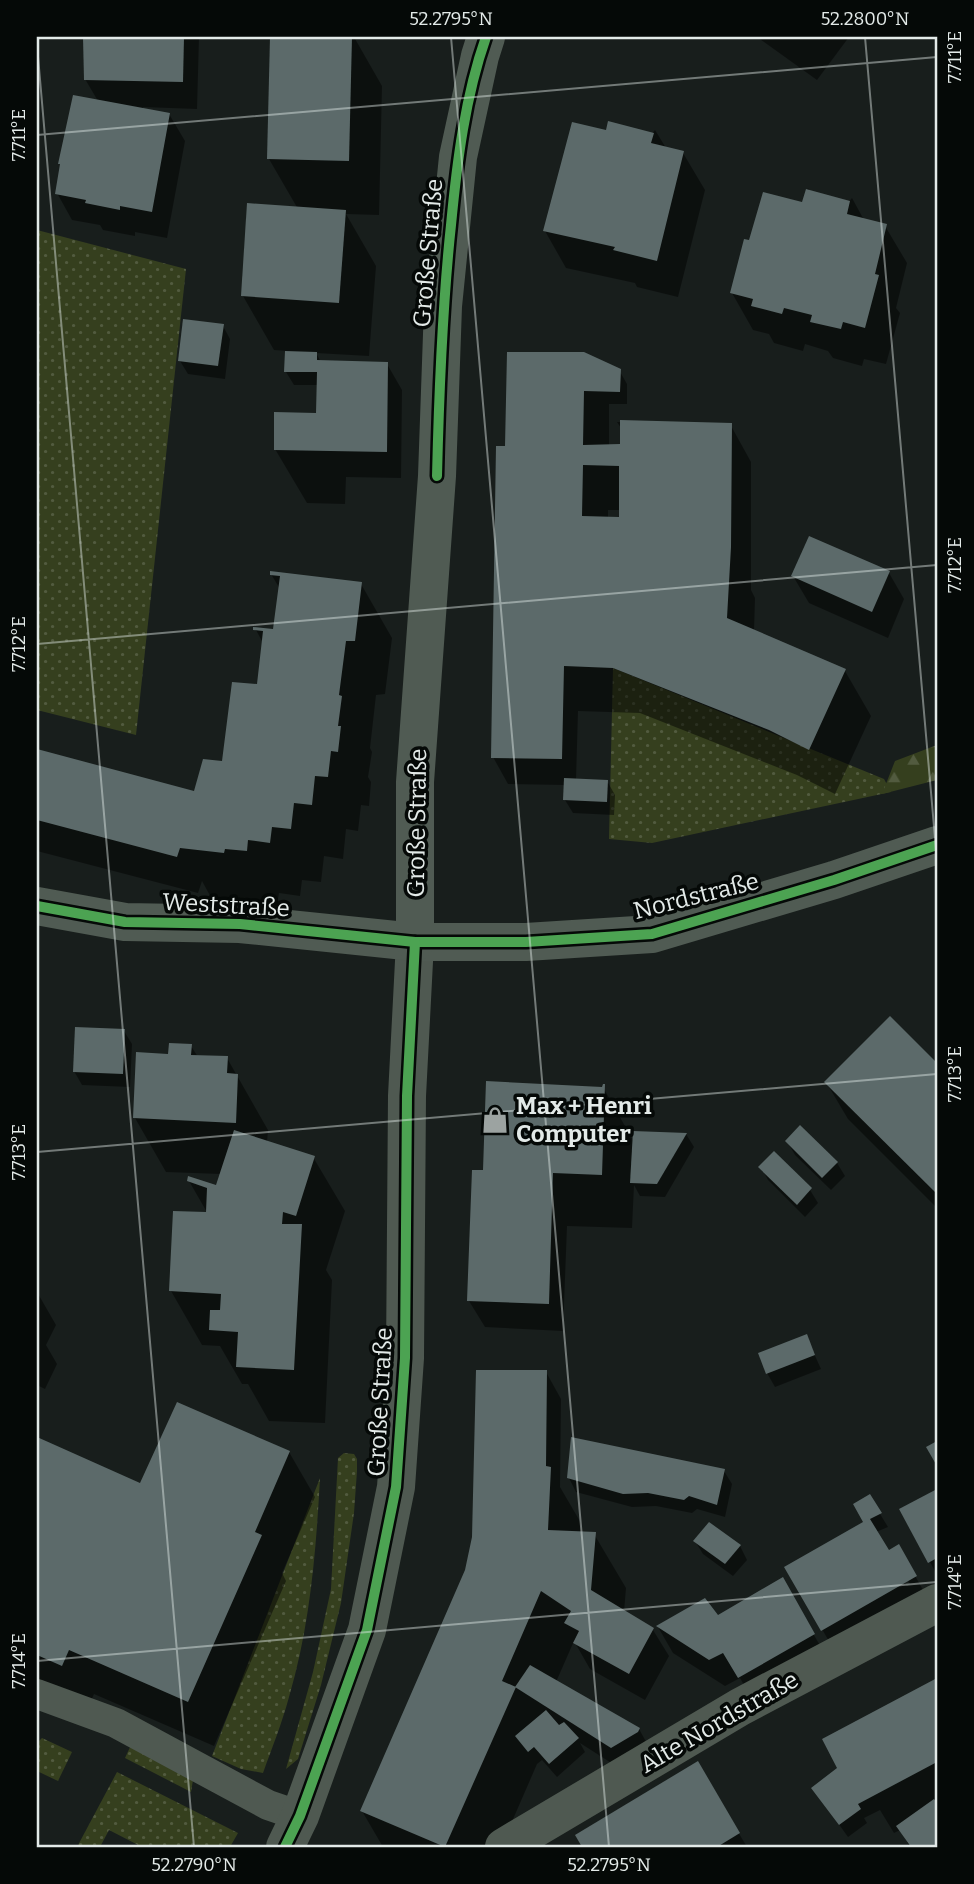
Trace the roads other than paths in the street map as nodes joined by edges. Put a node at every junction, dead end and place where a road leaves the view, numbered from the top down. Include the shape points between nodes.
1 (486, 37) edge
2 (937, 845) edge
3 (37, 906) edge
4 (415, 942) junction
5 (937, 1603) edge
6 (37, 1694) edge
7 (293, 1832) edge
8 (504, 1847) edge

1 - 4 main road, Große Straße via 458,157 443,306 437,476 415,782
2 - 4 main road, Nordstraße via 652,934 526,942
3 - 4 main road, Weststraße via 125,922 240,924
4 - 7 street, Große Straße via 407,1096 405,1358 396,1487 367,1630
5 - 8 street, Alte Nordstraße via 740,1707
6 - 7 lane via 116,1723 268,1805

